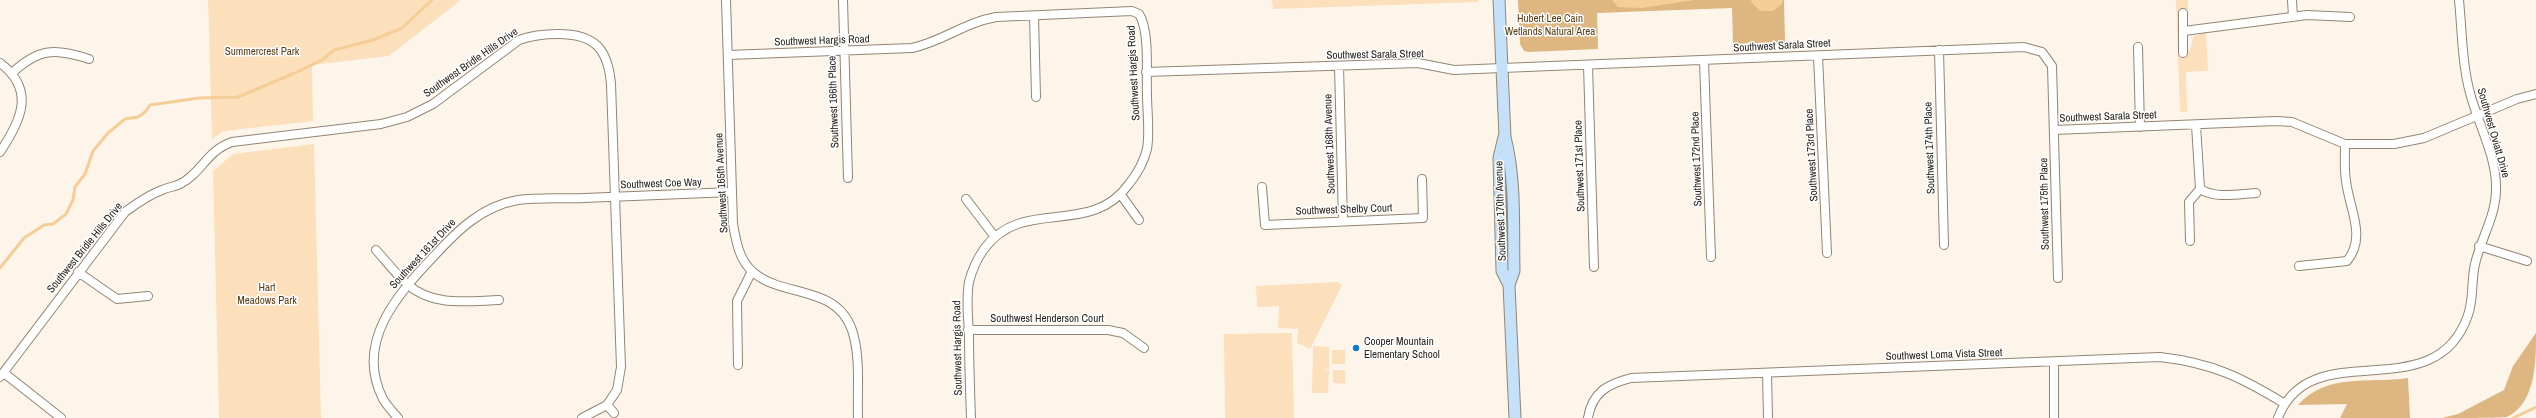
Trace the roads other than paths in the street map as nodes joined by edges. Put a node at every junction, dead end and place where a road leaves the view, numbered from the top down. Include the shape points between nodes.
1 (726, 0) edge
2 (843, 0) edge
3 (1499, 0) edge
4 (2292, 0) edge
5 (2459, 0) edge
6 (2183, 13) dead end
7 (1034, 16) junction
8 (2294, 17) junction
9 (2350, 18) dead end
10 (2184, 31) junction
11 (2138, 48) dead end
12 (1938, 50) junction
13 (843, 51) junction
14 (2183, 53) dead end
15 (728, 55) junction
16 (1818, 56) junction
17 (89, 59) dead end
18 (1704, 61) junction
19 (0, 63) edge
20 (1588, 65) junction
21 (1339, 66) junction
22 (1502, 68) junction
23 (1146, 72) junction
24 (12, 73) junction
25 (2536, 94) edge
26 (1036, 97) dead end
27 (2478, 115) junction
28 (2196, 125) junction
29 (2140, 127) junction
30 (2054, 130) junction
31 (2345, 144) junction
32 (0, 152) edge
33 (848, 178) dead end
34 (1422, 179) dead end
35 (1262, 187) dead end
36 (2200, 189) junction
37 (732, 192) junction
38 (2256, 193) dead end
39 (1121, 195) junction
40 (615, 197) junction
41 (966, 199) dead end
42 (1140, 220) dead end
43 (1343, 221) junction
44 (995, 236) junction
45 (2190, 241) dead end
46 (1944, 245) dead end
47 (2480, 246) junction
48 (376, 250) dead end
49 (1827, 253) dead end
50 (1711, 257) dead end
51 (2527, 261) dead end
52 (2299, 266) dead end
53 (1594, 267) dead end
54 (752, 271) junction
55 (78, 272) junction
56 (2058, 278) dead end
57 (408, 284) junction
58 (148, 296) dead end
59 (499, 300) dead end
60 (968, 330) junction
61 (1144, 348) dead end
62 (2054, 362) junction
63 (738, 365) dead end
64 (1767, 373) junction
65 (2, 375) edge
66 (2285, 404) junction
67 (607, 405) junction
68 (614, 413) dead end
69 (61, 418) edge
70 (398, 418) edge
71 (582, 418) edge
72 (858, 418) edge
73 (971, 418) edge
74 (1515, 418) edge
75 (1588, 418) edge
76 (1768, 418) edge
77 (2054, 418) edge
78 (2278, 418) edge

1 - 15 street, Southwest 165th Avenue
2 - 13 street, Southwest 166th Place
3 - 22 main road, Southwest 170th Avenue
4 - 8 street
5 - 27 street, Southwest Oviatt Drive via 2466,74
6 - 10 street
7 - 13 street, Southwest Hargis Road via 978,20 962,26 934,43 912,48
7 - 23 street, Southwest Hargis Road via 1132,11 1139,14 1144,28
7 - 26 street
8 - 9 street via 2316,15
8 - 10 street
10 - 14 street
11 - 29 street
12 - 16 street, Southwest Sarala Street
12 - 30 street, Southwest Sarala Street via 2024,48 2042,52 2052,66
12 - 46 street, Southwest 174th Place
13 - 15 street, Southwest Hargis Road
13 - 33 street, Southwest 166th Place
15 - 37 street, Southwest 165th Avenue
16 - 18 street, Southwest Sarala Street
16 - 49 street, Southwest 173rd Place
17 - 24 street via 63,51 46,52 24,62
18 - 20 street, Southwest Sarala Street
18 - 50 street, Southwest 172nd Place
19 - 24 street
20 - 22 street, Southwest Sarala Street
20 - 53 street, Southwest 171st Place
21 - 22 street, Southwest Sarala Street via 1418,63 1454,70
21 - 23 street, Southwest Sarala Street
21 - 43 street, Southwest 168th Avenue
22 - 74 main road, Southwest 170th Avenue via 1504,136 1512,180 1514,271 1509,284
23 - 39 street, Southwest Hargis Road via 1146,149 1133,179
24 - 32 street via 22,94 21,116
25 - 27 street
27 - 31 street via 2411,142
27 - 47 street, Southwest Oviatt Drive via 2496,187 2495,204
28 - 29 street, Southwest Sarala Street
28 - 31 street, Southwest Sarala Street via 2292,122
28 - 36 street
29 - 30 street, Southwest Sarala Street
30 - 56 street, Southwest 175th Place
31 - 52 street via 2346,181 2355,216 2356,244 2346,261
34 - 43 street, Southwest Shelby Court via 1423,218
35 - 43 street, Southwest Shelby Court via 1265,225
36 - 38 street via 2216,195
36 - 45 street via 2189,202
37 - 40 street, Southwest Coe Way
37 - 54 street, Southwest 165th Avenue via 736,244
39 - 42 street
39 - 44 street, Southwest Hargis Road via 1110,203 1084,214 1022,221
40 - 55 street, Southwest Bridle Hills Drive via 610,67 604,53 592,41 578,34 534,34 519,40 434,104 407,117 381,124 223,145 179,185 162,190 125,212
40 - 57 street, Southwest 161st Drive via 517,200 499,206 478,215 459,229
40 - 67 street, Southwest Bridle Hills Drive via 621,367 617,390
41 - 44 street
44 - 60 street, Southwest Hargis Road via 973,267 968,291
47 - 51 street
47 - 66 street, Southwest Oviatt Drive via 2474,266 2473,295 2468,315 2459,333 2445,349 2427,362 2412,368 2325,375 2300,389
48 - 57 street
54 - 63 street via 738,301
54 - 72 street, Southwest 165th Avenue via 769,281 816,294 830,301 842,313 851,329 856,347
55 - 58 street via 117,298
55 - 65 street, Southwest Bridle Hills Drive
57 - 59 street via 426,296 449,301
57 - 70 street, Southwest 161st Drive via 392,304 381,324 374,364 383,399
60 - 61 street, Southwest Henderson Court via 1108,330 1124,333
60 - 73 street, Southwest Hargis Road
62 - 64 street, Southwest Loma Vista Street
62 - 66 street, Southwest Loma Vista Street via 2160,357 2177,359 2237,376
62 - 77 street
64 - 75 street, Southwest Loma Vista Street via 1632,378 1612,383 1598,394
64 - 76 street
65 - 69 street
66 - 78 street, Southwest Oviatt Drive
67 - 68 street
67 - 71 street

